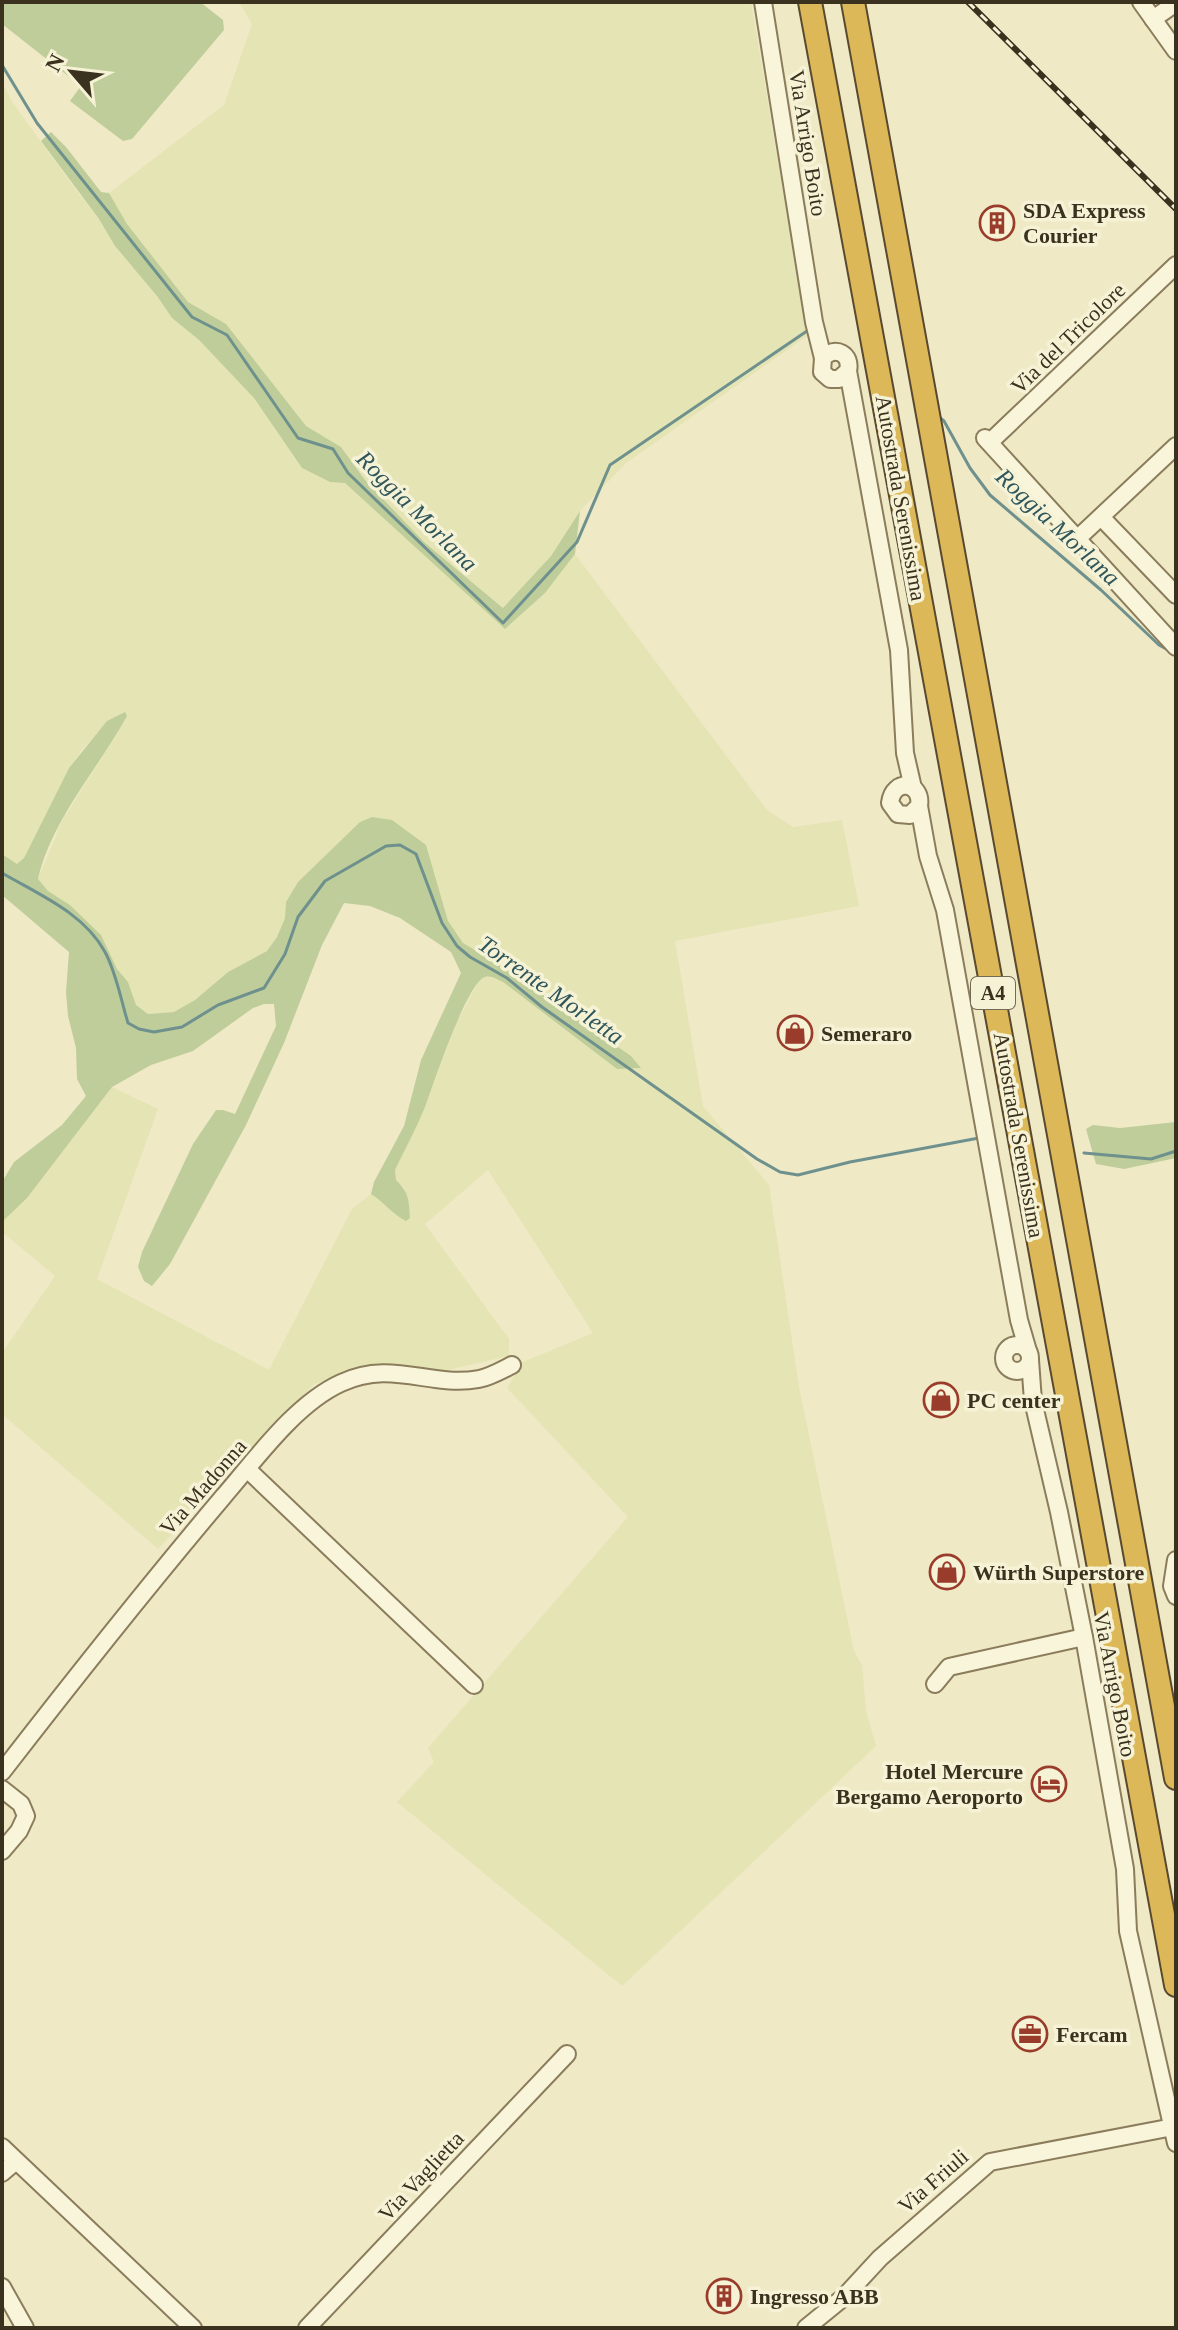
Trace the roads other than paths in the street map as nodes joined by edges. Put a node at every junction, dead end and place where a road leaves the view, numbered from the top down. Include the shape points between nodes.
1 (763, 2) edge
2 (810, 2) edge
3 (853, 2) edge
4 (1141, 2) edge
5 (1176, 3) edge
6 (1153, 19) junction
7 (1176, 51) edge
8 (1176, 265) edge
9 (830, 354) junction
10 (842, 376) junction
11 (1176, 446) edge
12 (1101, 517) junction
13 (1077, 539) junction
14 (1176, 595) edge
15 (1176, 647) edge
16 (906, 787) junction
17 (919, 806) junction
18 (902, 815) junction
19 (928, 856) junction
20 (1023, 1352) junction
21 (512, 1365) dead end
22 (1033, 1401) junction
23 (247, 1469) junction
24 (1176, 1560) edge
25 (1176, 1596) edge
26 (1084, 1637) junction
27 (935, 1684) dead end
28 (474, 1685) dead end
29 (2, 1772) edge
30 (1176, 1778) edge
31 (2, 1789) edge
32 (2, 1851) edge
33 (1176, 1985) edge
34 (567, 2054) dead end
35 (1174, 2135) edge
36 (2, 2147) edge
37 (16, 2161) junction
38 (2, 2173) edge
39 (2, 2287) edge
40 (25, 2328) edge
41 (193, 2328) edge
42 (307, 2328) edge
43 (806, 2328) edge

1 - 9 street, Via Arrigo Boito via 810,292
2 - 33 highway, Autostrada Serenissima / A4
3 - 30 highway, Autostrada Serenissima / A4
4 - 6 street
5 - 6 street
6 - 7 street
8 - 13 street, Via del Tricolore via 988,440
9 - 10 street, Via Arrigo Boito via 848,358
9 - 10 street, Via Arrigo Boito via 822,372
10 - 16 street, Via Arrigo Boito via 861,440 899,650
11 - 12 street
12 - 13 street
12 - 14 street
13 - 15 street
16 - 17 street, Via Arrigo Boito via 920,798
16 - 18 street, Via Arrigo Boito via 892,794 890,803
17 - 18 street
17 - 19 street, Via Arrigo Boito
18 - 19 street, Via Arrigo Boito
19 - 20 street, Via Arrigo Boito via 945,910
20 - 22 street, Via Arrigo Boito
20 - 22 street, Via Arrigo Boito via 1003,1356 1004,1363
21 - 23 street, Via Madonna via 479,1379 393,1372 354,1377 305,1406
22 - 26 street, Via Arrigo Boito
23 - 28 street
23 - 29 street, Via Madonna
24 - 25 street
26 - 27 street via 949,1667
26 - 35 street, Via Arrigo Boito via 1125,1869 1128,1931
31 - 32 street via 21,1804 26,1816
34 - 42 street, Via Vaglietta
35 - 43 street, Via Friuli via 990,2162
36 - 37 street
37 - 38 street
37 - 41 street
39 - 40 street

